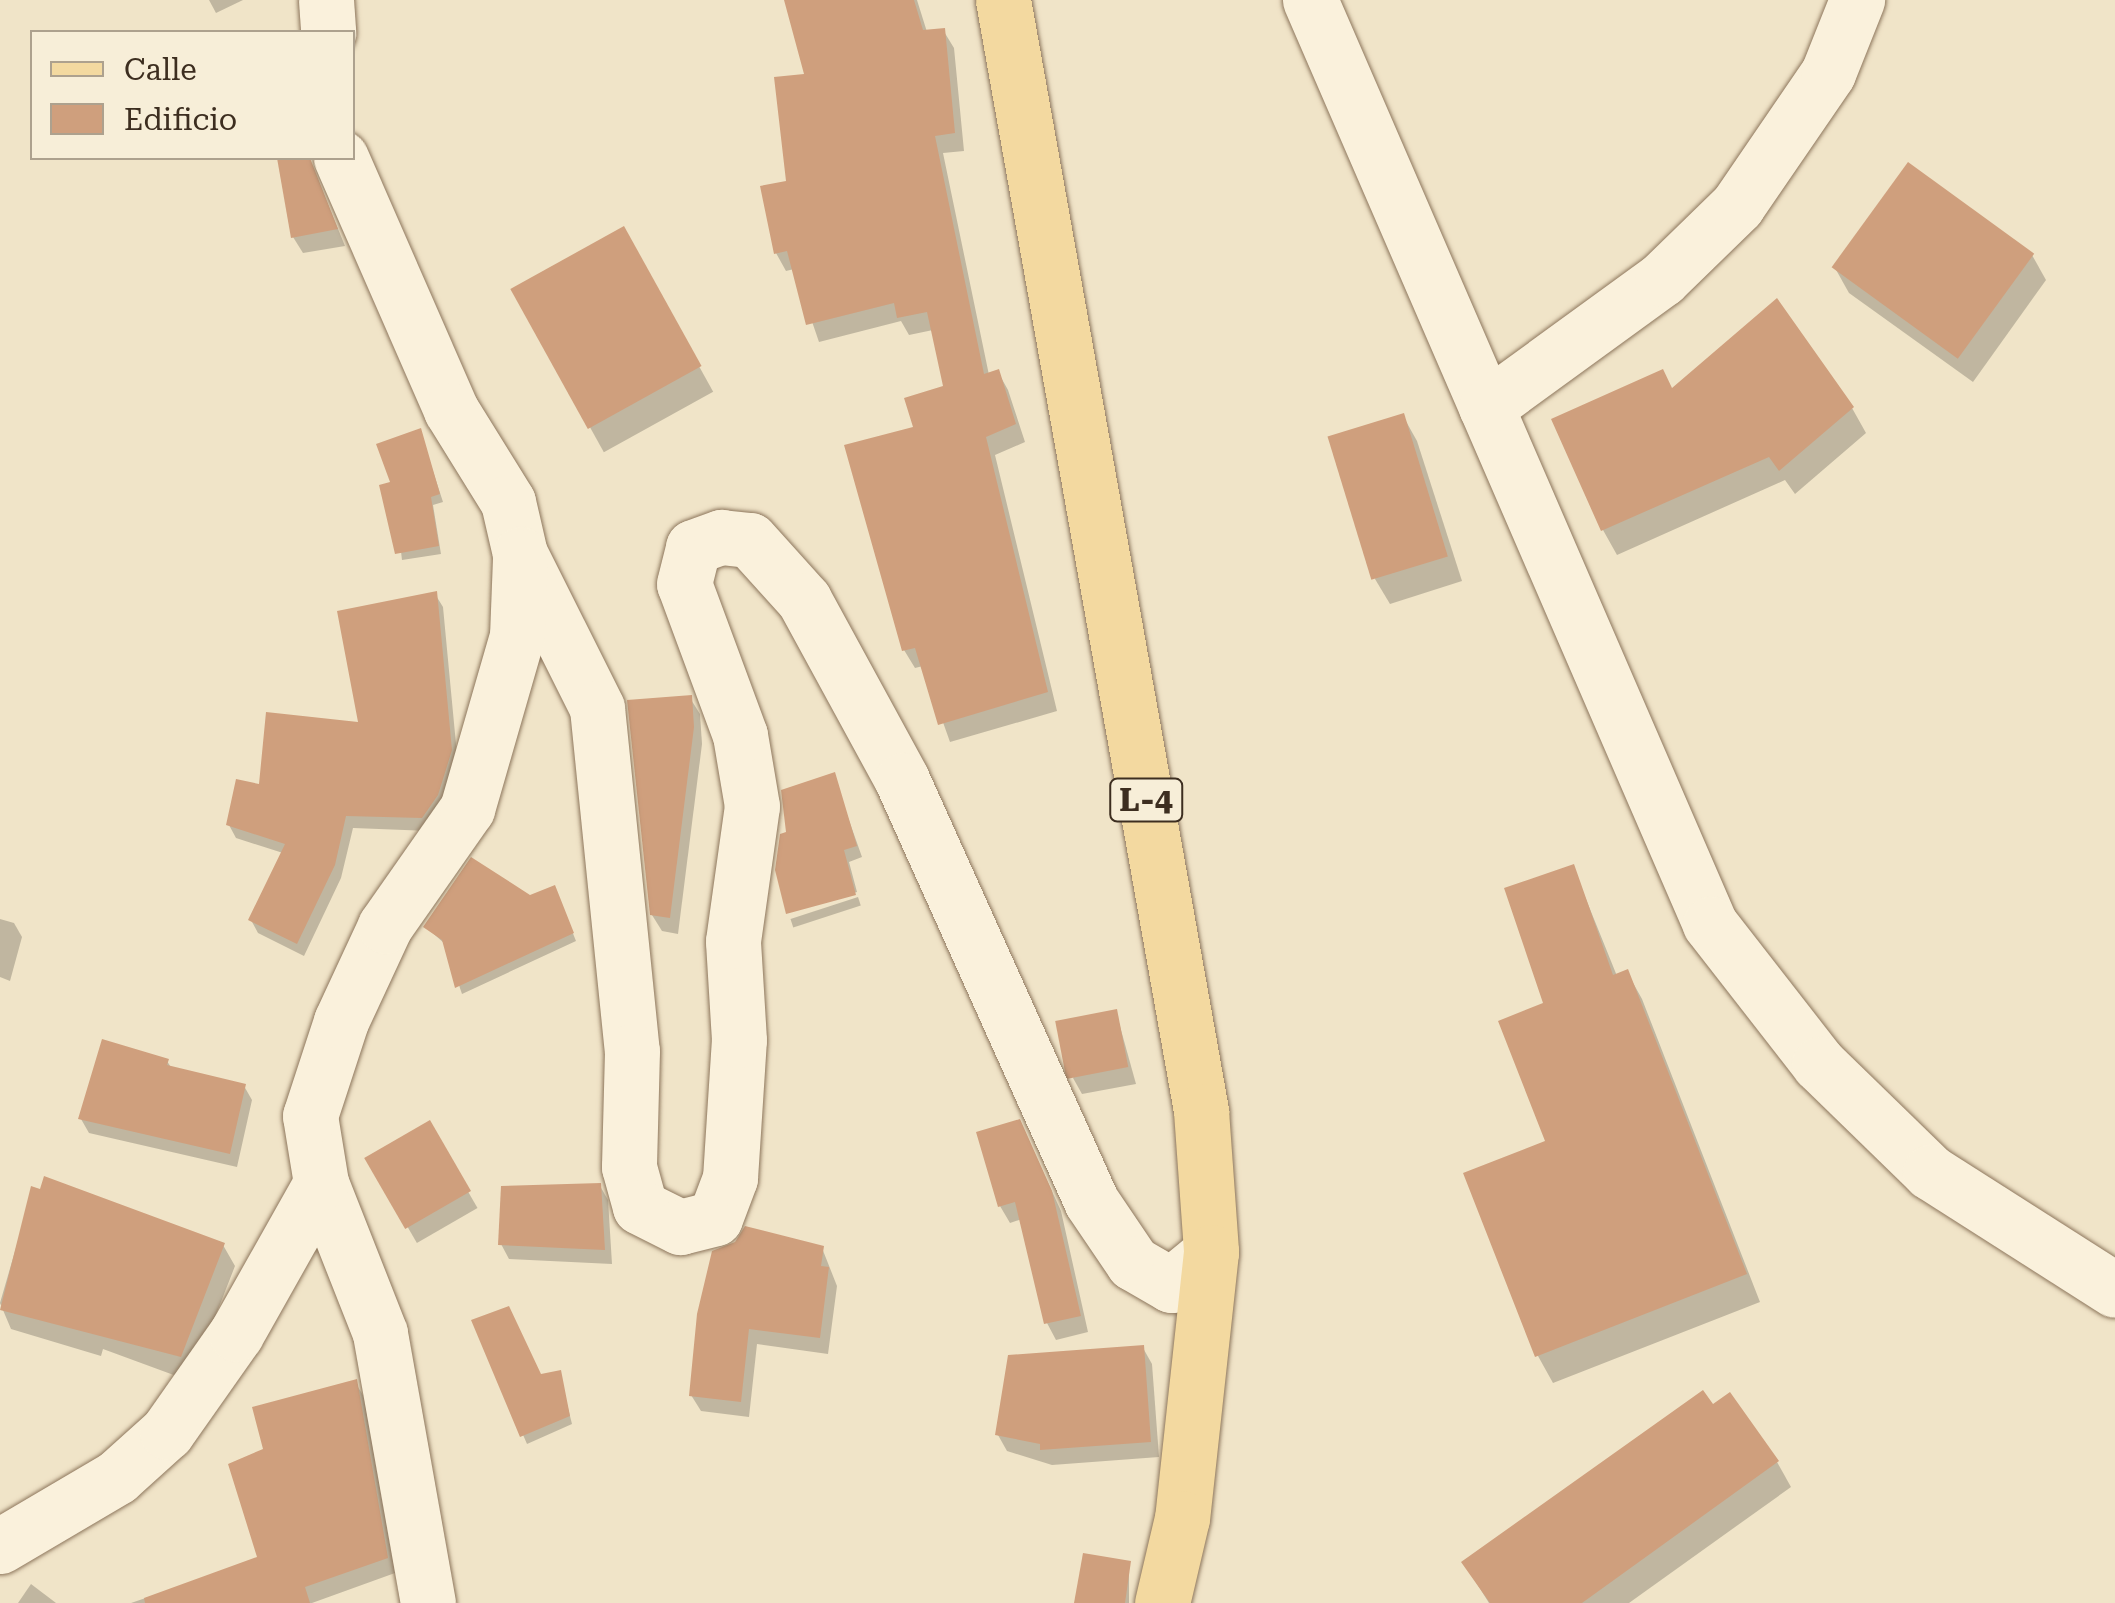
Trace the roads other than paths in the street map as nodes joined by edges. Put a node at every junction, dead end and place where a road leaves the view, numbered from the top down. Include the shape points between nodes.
1 (326, 0) edge
2 (1002, 0) edge
3 (1310, 0) edge
4 (1856, 0) edge
5 (328, 30) edge
6 (342, 160) edge
7 (1486, 407) junction
8 (520, 554) junction
9 (321, 1183) junction
10 (1211, 1252) junction
11 (2115, 1290) edge
12 (0, 1546) edge
13 (428, 1603) edge
14 (1162, 1603) edge

1 - 5 street
2 - 10 main road, L-4 via 1201,1111
3 - 7 street
4 - 7 street via 1828,74 1737,206 1662,279
6 - 8 street via 452,410 508,502
7 - 11 street via 1710,924 1819,1064 1930,1172
8 - 9 street via 516,636 467,809 386,926 341,1021 310,1116
8 - 10 street via 596,708 632,1051 629,1167 640,1207 680,1227 715,1218 730,1178 739,1040 733,942 752,806 740,735 684,584 693,548 736,538 750,540 804,600 902,780 1091,1201 1132,1263 1171,1285
9 - 12 street via 236,1334 166,1432 117,1477
9 - 13 street via 380,1333
10 - 14 main road, L-4 via 1182,1518

